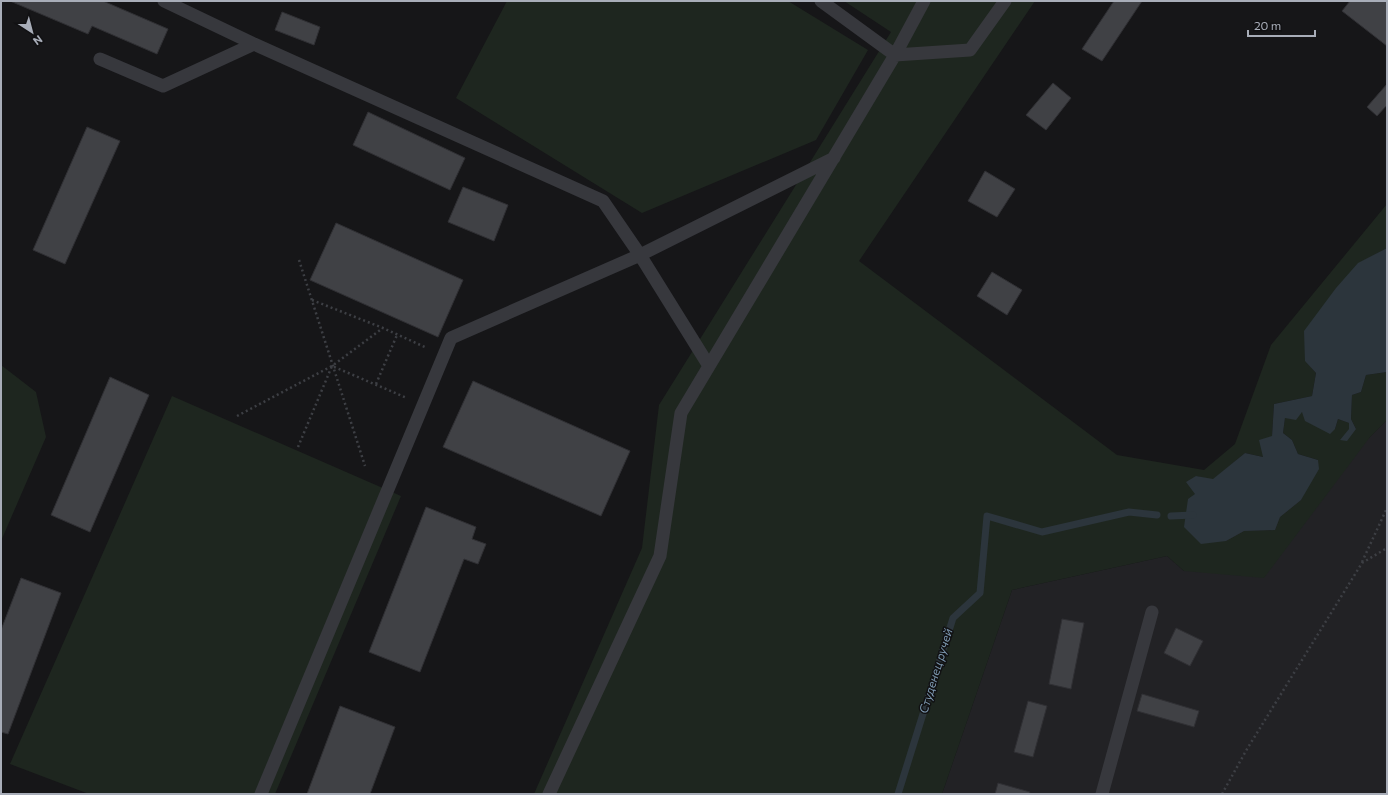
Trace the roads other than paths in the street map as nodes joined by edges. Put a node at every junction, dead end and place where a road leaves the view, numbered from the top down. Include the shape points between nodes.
1 (164, 1) edge
2 (821, 1) edge
3 (924, 1) edge
4 (1005, 1) edge
5 (254, 44) junction
6 (895, 56) junction
7 (100, 59) dead end
8 (834, 158) junction
9 (640, 255) junction
10 (709, 366) junction
11 (1152, 612) dead end
12 (261, 794) edge
13 (549, 794) edge
14 (1102, 794) edge

1 - 5 lane
2 - 6 lane
3 - 6 lane
4 - 6 lane via 970,50
5 - 7 lane via 163,86
5 - 9 lane via 603,201
6 - 8 lane
8 - 9 lane
8 - 10 lane
9 - 10 lane
9 - 12 lane via 451,338
10 - 13 lane via 681,413 660,556
11 - 14 lane

